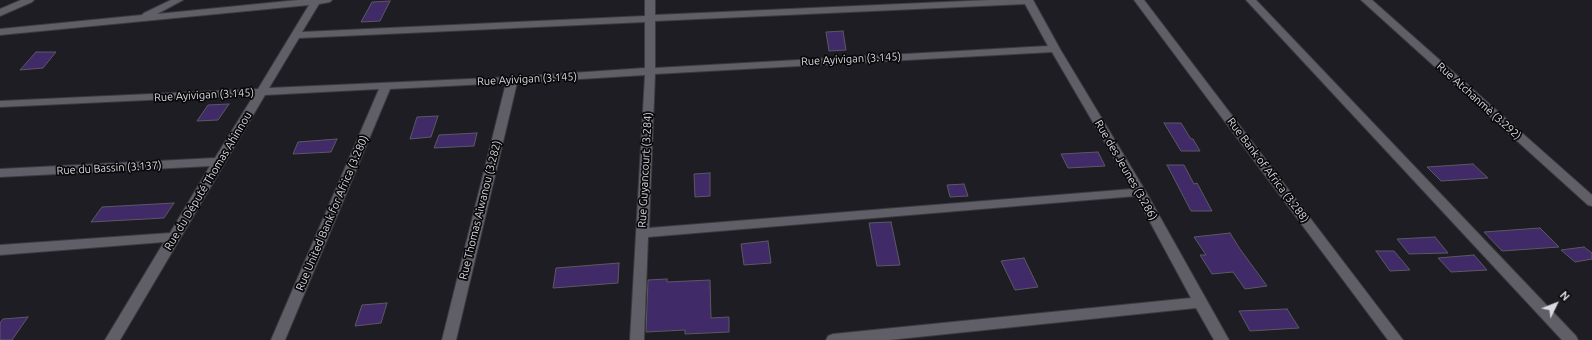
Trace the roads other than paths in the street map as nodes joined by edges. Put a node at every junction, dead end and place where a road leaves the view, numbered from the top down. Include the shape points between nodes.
1 (29, 0) edge
2 (178, 0) edge
3 (650, 0) edge
4 (1028, 0) edge
5 (1139, 0) edge
6 (1251, 0) edge
7 (1366, 0) edge
8 (321, 1) edge
9 (0, 13) edge
10 (138, 18) junction
11 (650, 19) junction
12 (0, 32) edge
13 (295, 36) junction
14 (1055, 49) junction
15 (650, 71) junction
16 (512, 80) junction
17 (386, 86) junction
18 (261, 92) junction
19 (0, 104) edge
20 (219, 162) junction
21 (0, 173) edge
22 (1140, 192) junction
23 (1592, 202) edge
24 (642, 233) junction
25 (174, 237) junction
26 (0, 250) edge
27 (1200, 302) junction
28 (112, 340) edge
29 (278, 340) edge
30 (449, 340) edge
31 (637, 340) edge
32 (833, 340) edge
33 (1222, 340) edge
34 (1396, 340) edge
35 (1570, 340) edge

1 - 9 street
2 - 10 street
3 - 11 street, Rue Guyancourt (3.284)
4 - 11 street
4 - 14 street, Rue des Jeunes (3.286)
5 - 34 street, Rue Bank of Africa (3.288)
6 - 35 street
7 - 23 street, Rue Atchanmè (3.292)
8 - 10 street
8 - 13 street, Rue du Député Thomas Ahinnou
10 - 12 street
11 - 13 street
11 - 15 street, Rue Guyancourt (3.284)
13 - 18 street, Rue du Député Thomas Ahinnou
14 - 15 street, Rue Ayivigan (3.145)
14 - 22 street, Rue des Jeunes (3.286)
15 - 16 street, Rue Ayivigan (3.145)
15 - 24 street, Rue Guyancourt (3.284)
16 - 17 street, Rue Ayivigan (3.145)
16 - 30 street, Rue Thomas Aiwanou (3.282)
17 - 18 street, Rue Ayivigan (3.145)
17 - 29 street, Rue United Bank for Africa (3.280)
18 - 19 street, Rue Ayivigan (3.145)
18 - 20 street, Rue du Député Thomas Ahinnou
20 - 21 street, Rue du Bassin (3.137)
20 - 25 street, Rue du Député Thomas Ahinnou
22 - 24 street
22 - 27 street, Rue des Jeunes (3.286)
24 - 31 street, Rue Guyancourt (3.284)
25 - 26 street
25 - 28 street, Rue du Député Thomas Ahinnou
27 - 32 street
27 - 33 street, Rue des Jeunes (3.286)

